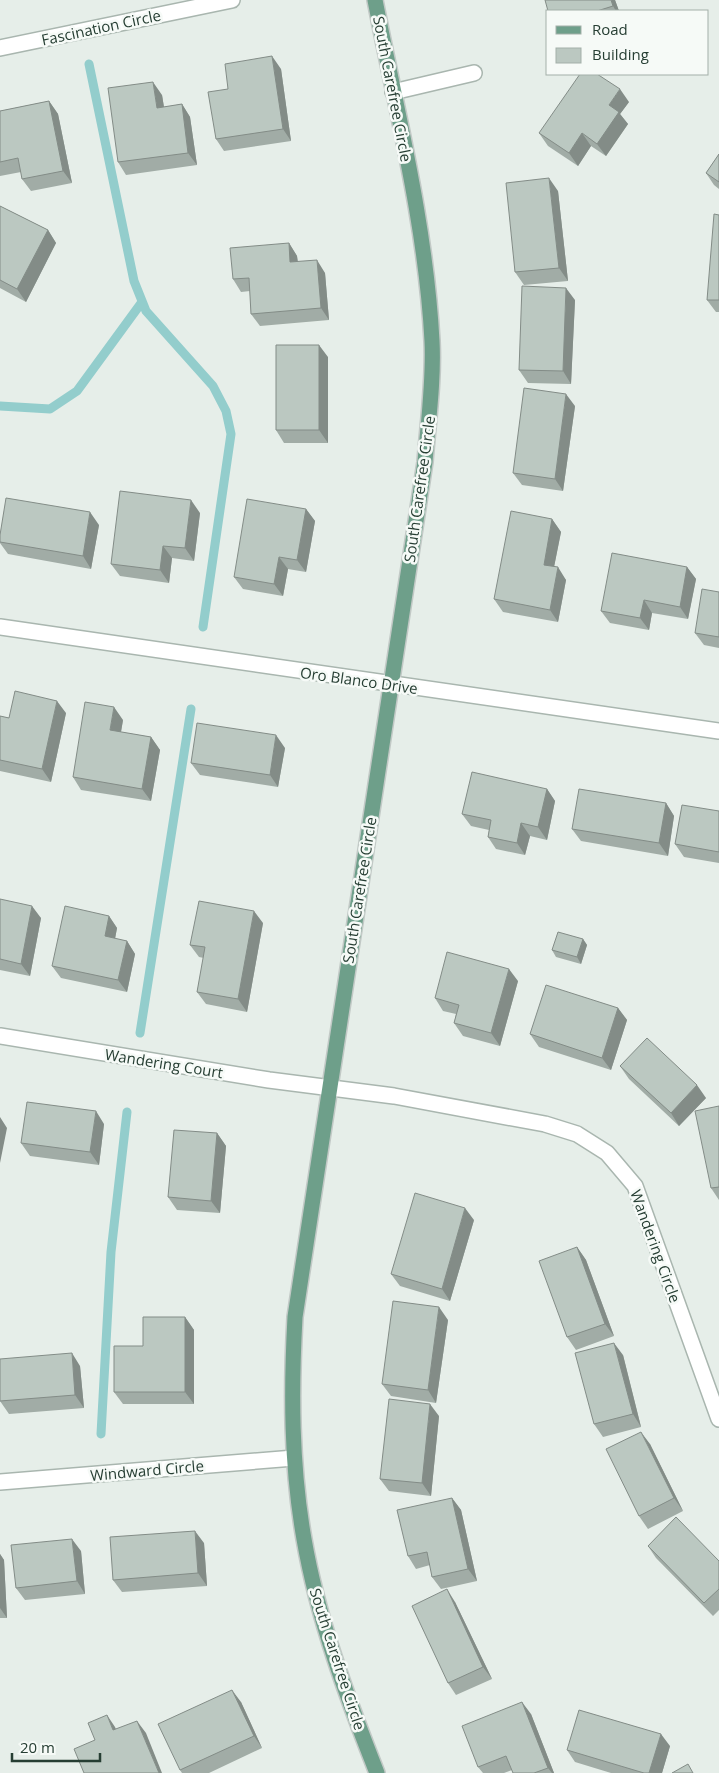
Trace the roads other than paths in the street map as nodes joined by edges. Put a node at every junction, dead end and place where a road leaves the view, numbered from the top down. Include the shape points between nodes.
1 (232, 0) edge
2 (375, 0) edge
3 (0, 48) edge
4 (474, 73) dead end
5 (393, 92) junction
6 (0, 627) edge
7 (390, 685) junction
8 (719, 731) edge
9 (0, 1036) edge
10 (329, 1088) junction
11 (719, 1419) edge
12 (294, 1458) junction
13 (0, 1482) edge
14 (377, 1773) edge

1 - 3 street, Fascination Circle
2 - 5 main road, South Carefree Circle
4 - 5 street
5 - 7 main road, South Carefree Circle via 418,219 432,342 425,462
6 - 7 street, Oro Blanco Drive
7 - 8 street, Oro Blanco Drive
7 - 10 main road, South Carefree Circle
9 - 10 street, Wandering Court
10 - 11 street, Wandering Circle via 394,1096 545,1124 577,1134 607,1153 635,1186
10 - 12 main road, South Carefree Circle via 295,1316 292,1380
12 - 13 street, Windward Circle
12 - 14 main road, South Carefree Circle via 304,1539 322,1620

